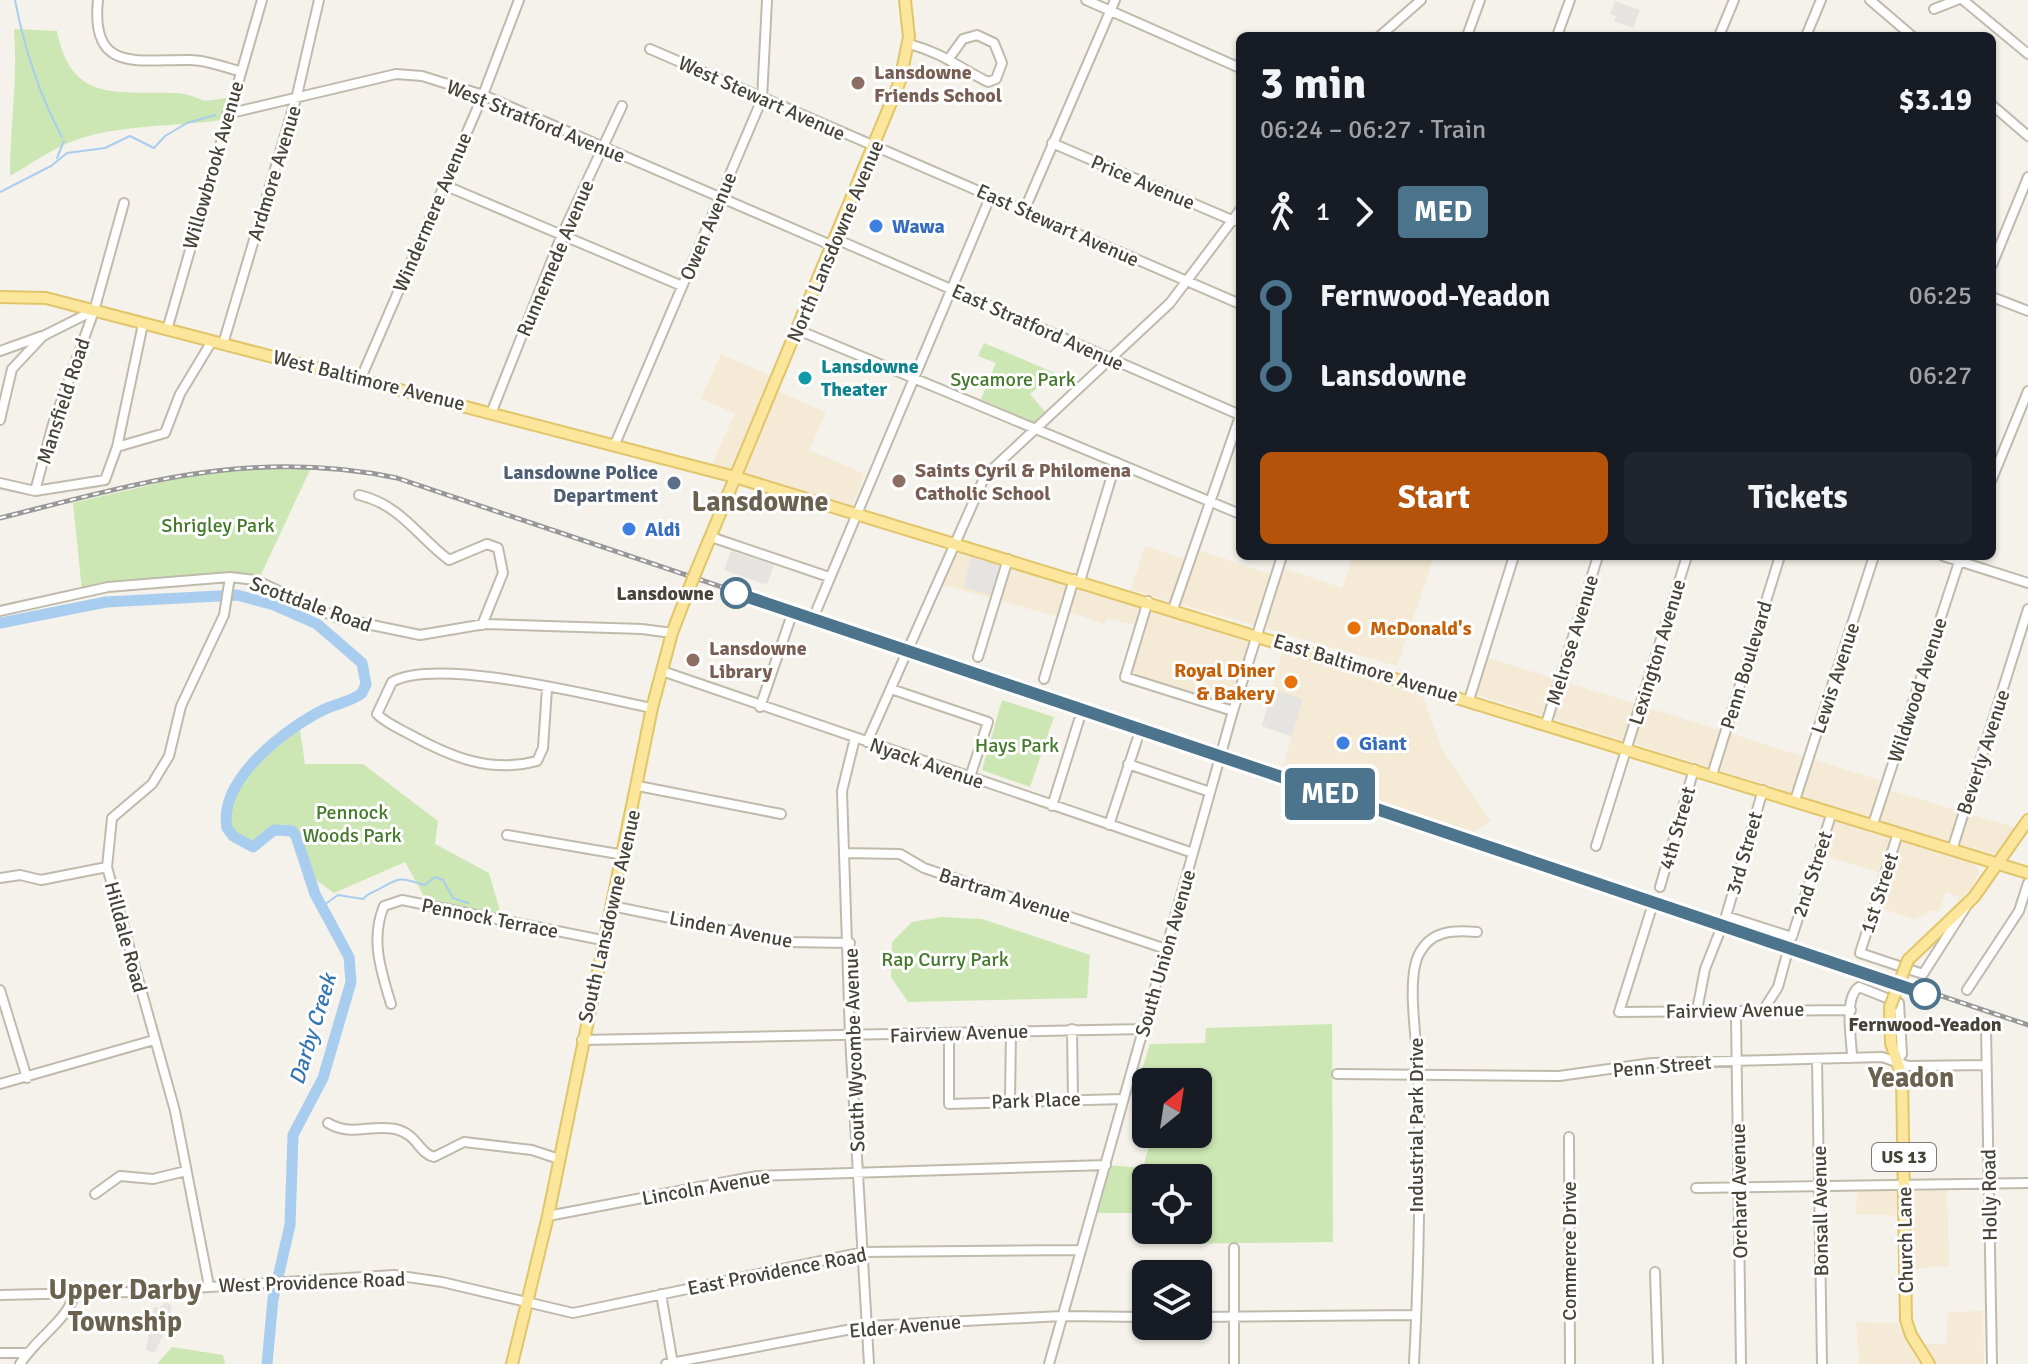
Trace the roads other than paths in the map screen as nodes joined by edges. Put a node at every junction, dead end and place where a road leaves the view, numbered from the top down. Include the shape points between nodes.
1 (98, 0) edge
2 (262, 0) edge
3 (319, 0) edge
4 (519, 0) edge
5 (767, 0) edge
6 (905, 0) edge
7 (1086, 0) edge
8 (1115, 0) edge
9 (1421, 0) edge
10 (1480, 0) edge
11 (1570, 0) edge
12 (1734, 0) edge
13 (1821, 0) edge
14 (1870, 0) edge
15 (1960, 0) edge
16 (1934, 9) dead end
17 (1111, 10) junction
18 (1385, 32) edge
19 (1468, 32) edge
20 (1558, 32) edge
21 (1721, 32) edge
22 (1808, 32) edge
23 (1901, 32) edge
24 (909, 44) junction
25 (650, 49) dead end
26 (2028, 54) edge
27 (950, 57) junction
28 (1236, 66) edge
29 (239, 71) junction
30 (297, 95) junction
31 (483, 95) junction
32 (762, 99) junction
33 (622, 106) dead end
34 (1996, 108) edge
35 (227, 114) junction
36 (2028, 136) edge
37 (1052, 143) junction
38 (875, 146) junction
39 (602, 147) junction
40 (2028, 177) edge
41 (444, 185) junction
42 (991, 195) junction
43 (720, 196) junction
44 (124, 203) dead end
45 (1024, 211) junction
46 (1236, 217) edge
47 (1234, 221) junction
48 (561, 237) junction
49 (835, 243) junction
50 (1996, 255) edge
51 (1187, 282) junction
52 (682, 286) junction
53 (950, 288) junction
54 (0, 297) edge
55 (1996, 299) edge
56 (1236, 302) edge
57 (94, 311) junction
58 (2028, 311) edge
59 (143, 324) junction
60 (167, 330) junction
61 (798, 330) junction
62 (43, 336) junction
63 (218, 343) junction
64 (0, 351) edge
65 (1112, 359) junction
66 (0, 369) edge
67 (12, 369) junction
68 (361, 378) junction
69 (913, 378) junction
70 (2028, 391) edge
71 (492, 411) junction
72 (1236, 413) edge
73 (0, 420) edge
74 (1236, 427) edge
75 (1036, 429) junction
76 (615, 444) junction
77 (117, 447) junction
78 (1116, 462) junction
79 (1996, 469) edge
80 (735, 477) junction
81 (0, 483) edge
82 (35, 491) junction
83 (359, 495) dead end
84 (1211, 502) junction
85 (1236, 512) edge
86 (855, 513) junction
87 (711, 537) junction
88 (955, 542) junction
89 (1008, 559) junction
90 (1281, 560) edge
91 (1513, 560) edge
92 (1597, 560) edge
93 (1686, 560) edge
94 (1779, 560) edge
95 (1873, 560) edge
96 (1959, 560) edge
97 (1965, 560) edge
98 (829, 577) junction
99 (230, 580) junction
100 (1077, 580) junction
101 (2028, 583) edge
102 (1148, 601) junction
103 (817, 609) dead end
104 (1173, 609) junction
105 (2028, 609) edge
106 (0, 611) edge
107 (790, 620) dead end
108 (482, 625) junction
109 (672, 633) junction
110 (1256, 634) junction
111 (978, 657) dead end
112 (662, 671) junction
113 (1044, 679) dead end
114 (547, 688) junction
115 (891, 689) junction
116 (1469, 700) junction
117 (760, 707) junction
118 (652, 708) junction
119 (1233, 711) junction
120 (1079, 720) dead end
121 (1546, 724) junction
122 (855, 738) junction
123 (1137, 740) dead end
124 (867, 742) junction
125 (1627, 748) junction
126 (1128, 764) junction
127 (1694, 769) junction
128 (1712, 775) junction
129 (970, 777) junction
130 (638, 786) junction
131 (1763, 790) junction
132 (1210, 792) junction
133 (1795, 800) junction
134 (1052, 806) junction
135 (1832, 812) junction
136 (781, 814) dead end
137 (2028, 820) edge
138 (1873, 824) junction
139 (1109, 825) junction
140 (1898, 833) junction
141 (507, 835) dead end
142 (1596, 846) dead end
143 (1952, 850) junction
144 (844, 853) junction
145 (1193, 853) junction
146 (624, 855) junction
147 (1996, 863) junction
148 (107, 867) junction
149 (2028, 873) edge
150 (0, 878) edge
151 (2028, 883) edge
152 (1660, 887) dead end
153 (1967, 904) junction
154 (612, 906) junction
155 (1651, 910) dead end
156 (1720, 931) dead end
157 (1477, 932) dead end
158 (1792, 937) joint
159 (602, 940) junction
160 (850, 943) junction
161 (1166, 949) junction
162 (1787, 954) dead end
163 (0, 990) edge
164 (1967, 990) dead end
165 (391, 1004) dead end
166 (1764, 1009) junction
167 (1697, 1010) junction
168 (1851, 1010) junction
169 (1736, 1017) dead end
170 (1986, 1027) dead end
171 (1072, 1029) junction
172 (1144, 1029) junction
173 (1011, 1031) junction
174 (949, 1033) junction
175 (850, 1036) junction
176 (154, 1040) junction
177 (582, 1040) junction
178 (1852, 1058) junction
179 (1817, 1059) junction
180 (1736, 1060) junction
181 (1897, 1062) junction
182 (1986, 1065) junction
183 (1418, 1073) junction
184 (1337, 1074) dead end
185 (27, 1078) junction
186 (0, 1084) edge
187 (1073, 1098) junction
188 (1123, 1099) junction
189 (1010, 1100) junction
190 (328, 1123) dead end
191 (1569, 1137) dead end
192 (559, 1159) junction
193 (1106, 1165) junction
194 (186, 1171) junction
195 (858, 1172) junction
196 (1988, 1183) junction
197 (2028, 1183) edge
198 (1904, 1185) junction
199 (1819, 1186) junction
200 (1696, 1188) dead end
201 (1739, 1188) junction
202 (95, 1194) dead end
203 (548, 1216) junction
204 (1234, 1248) dead end
205 (1080, 1250) junction
206 (863, 1252) junction
207 (1655, 1272) dead end
208 (209, 1286) junction
209 (75, 1294) junction
210 (661, 1294) junction
211 (0, 1295) edge
212 (525, 1303) junction
213 (1416, 1315) junction
214 (1062, 1316) junction
215 (1132, 1317) edge
216 (1212, 1317) edge
217 (1236, 1317) junction
218 (868, 1326) junction
219 (0, 1353) edge
220 (27, 1353) junction
221 (20, 1364) edge
222 (512, 1364) edge
223 (671, 1364) edge
224 (869, 1364) edge
225 (1049, 1364) edge
226 (1234, 1364) edge
227 (1414, 1364) edge
228 (1570, 1364) edge
229 (1658, 1364) edge
230 (1741, 1364) edge
231 (1822, 1364) edge
232 (1929, 1364) edge
233 (1992, 1364) edge

1 - 29 street via 96,23 107,51 123,60 194,59
2 - 29 street, Willowbrook Avenue
3 - 30 street, Ardmore Avenue
4 - 31 street, Windermere Avenue
5 - 32 street, Owen Avenue
6 - 24 main road, North Lansdowne Avenue
7 - 17 street
8 - 17 street
9 - 18 street
10 - 19 street
11 - 20 street
12 - 21 street
13 - 22 street
14 - 23 street
15 - 16 street
15 - 26 street
17 - 28 street
17 - 37 street
24 - 27 street
24 - 38 main road, North Lansdowne Avenue
25 - 32 street, West Stewart Avenue
27 - 27 street via 988,82 996,79 1002,63 994,43 977,35 963,39
29 - 35 street, Willowbrook Avenue
30 - 31 street, West Stratford Avenue via 396,74 422,76
30 - 35 street, West Stratford Avenue
30 - 63 street, Ardmore Avenue
31 - 39 street, West Stratford Avenue
31 - 41 street, Windermere Avenue
32 - 38 street, West Stewart Avenue
32 - 43 street, Owen Avenue
33 - 39 street, Runnemede Avenue
34 - 36 street
35 - 60 street, Willowbrook Avenue
37 - 45 street
37 - 47 street, Price Avenue
38 - 42 street, East Stewart Avenue
38 - 49 main road, North Lansdowne Avenue
39 - 43 street, West Stratford Avenue
39 - 48 street, Runnemede Avenue
40 - 50 street
41 - 48 street
41 - 68 street, Windermere Avenue
42 - 45 street, East Stewart Avenue
42 - 53 street
43 - 49 street, West Stratford Avenue
43 - 52 street, Owen Avenue
44 - 57 street, Mansfield Road
45 - 51 street, East Stewart Avenue
46 - 47 street
47 - 51 street
48 - 52 street
48 - 71 street, Runnemede Avenue
49 - 53 street, East Stratford Avenue
49 - 61 main road, North Lansdowne Avenue
51 - 56 street, East Stewart Avenue
51 - 65 street
52 - 76 street, Owen Avenue
53 - 65 street, East Stratford Avenue
53 - 69 street
54 - 57 main road, West Baltimore Avenue via 35,296
55 - 58 street
57 - 59 main road, West Baltimore Avenue
57 - 62 street
57 - 82 street, Mansfield Road
59 - 60 main road, West Baltimore Avenue
59 - 77 street
60 - 63 main road, West Baltimore Avenue
61 - 69 street
61 - 80 main road, North Lansdowne Avenue
62 - 64 street
62 - 67 street
63 - 68 main road, West Baltimore Avenue
63 - 77 street, Ardmore Avenue via 180,394 165,433
65 - 72 street, East Stratford Avenue
65 - 75 street
66 - 67 street
67 - 73 street
68 - 71 main road, West Baltimore Avenue
69 - 75 street
69 - 86 street
70 - 79 street
71 - 76 main road, West Baltimore Avenue
74 - 84 street
75 - 78 street
75 - 88 street via 985,476
76 - 80 main road, West Baltimore Avenue
77 - 82 street via 105,480
78 - 84 street
78 - 100 street
80 - 86 main road, East Baltimore Avenue
80 - 87 main road, South Lansdowne Avenue
81 - 82 street
83 - 108 street via 380,500 403,515 449,560 487,544 498,548 503,573
84 - 85 street
84 - 104 street
86 - 88 main road, East Baltimore Avenue
86 - 98 street
87 - 98 street
87 - 109 main road, South Lansdowne Avenue, bridge
88 - 89 main road, East Baltimore Avenue
88 - 115 street
89 - 100 main road, East Baltimore Avenue
89 - 111 street
90 - 110 street, South Union Avenue
91 - 116 street
92 - 121 street, Melrose Avenue
93 - 125 street, Lexington Avenue
94 - 128 street, Penn Boulevard
95 - 133 street, Lewis Avenue
96 - 138 street, Wildwood Avenue
97 - 101 street
98 - 103 street
99 - 106 street, Scottdale Road via 95,589
99 - 108 street, Scottdale Road via 255,580 338,618 388,631 420,635
99 - 148 street, Hilldale Road via 224,615 181,706 169,756 152,784 112,818
100 - 102 main road, East Baltimore Avenue
100 - 113 street
102 - 104 main road, East Baltimore Avenue
102 - 119 street via 1125,677
104 - 110 main road, East Baltimore Avenue
105 - 143 street, Beverly Avenue
107 - 117 street
108 - 109 street, Scottdale Road
109 - 112 main road, South Lansdowne Avenue
110 - 116 main road, East Baltimore Avenue
110 - 119 street, South Union Avenue
112 - 117 street, Nyack Avenue
112 - 118 main road, South Lansdowne Avenue
114 - 114 street via 518,680 402,676 392,682 377,714 453,758 524,764 537,761 543,748
114 - 118 street
115 - 124 street
115 - 129 street via 988,722
116 - 121 main road, East Baltimore Avenue
117 - 122 street, Nyack Avenue
118 - 130 main road, South Lansdowne Avenue
119 - 132 street, South Union Avenue
120 - 134 street
121 - 125 main road, East Baltimore Avenue
122 - 124 street, Nyack Avenue
122 - 144 street, South Wycombe Avenue via 842,784
123 - 126 street
124 - 129 street, Nyack Avenue
125 - 127 main road, East Baltimore Avenue
125 - 142 street, Lexington Avenue
126 - 132 street
126 - 139 street
127 - 128 main road, East Baltimore Avenue
127 - 152 street, 4th Street
128 - 131 main road, East Baltimore Avenue
129 - 134 street, Nyack Avenue
130 - 136 street
130 - 146 main road, South Lansdowne Avenue
131 - 133 main road, East Baltimore Avenue
131 - 158 street, 3rd Street via 1726,916
132 - 145 street, South Union Avenue
133 - 135 main road, East Baltimore Avenue
134 - 139 street, Nyack Avenue
135 - 138 main road, East Baltimore Avenue
135 - 158 street, 2nd Street
137 - 147 main road
138 - 140 main road, East Baltimore Avenue
139 - 145 street, Nyack Avenue
140 - 143 main road, East Baltimore Avenue
140 - 153 street, 1st Street via 1860,953 1923,974
141 - 146 street
143 - 147 main road, East Baltimore Avenue
144 - 160 street, South Wycombe Avenue
144 - 161 street, Bartram Avenue via 900,854 924,868
145 - 161 street, South Union Avenue
146 - 154 main road, South Lansdowne Avenue
147 - 149 main road, East Baltimore Avenue
147 - 153 main road, US 13
148 - 150 street via 41,880
148 - 176 street, Hilldale Road
151 - 164 street via 2019,911
153 - 181 main road, Church Lane / US 13, bridge via 1908,960 1890,1007
154 - 159 main road, South Lansdowne Avenue
154 - 160 street, Linden Avenue via 787,942
155 - 167 street, Fairview Avenue via 1619,1012
156 - 167 street
157 - 183 street, Industrial Park Drive via 1433,937 1418,955
159 - 165 street, Pennock Terrace via 402,900 384,906 378,931 378,961
159 - 177 main road, South Lansdowne Avenue
160 - 175 street, South Wycombe Avenue
161 - 172 street, South Union Avenue
162 - 166 street via 1778,987
163 - 185 street
166 - 167 street, Fairview Avenue
166 - 168 street, Fairview Avenue
168 - 178 street
168 - 181 street, Church Lane via 1856,988 1897,1000 1902,1054
169 - 180 street, Orchard Avenue
170 - 182 street, Holly Road
171 - 172 street, Fairview Avenue
171 - 173 street, Fairview Avenue
171 - 187 street
172 - 188 street, South Union Avenue
173 - 174 street, Fairview Avenue
173 - 189 street
174 - 175 street, Fairview Avenue
174 - 189 street, Park Place via 949,1104
175 - 177 street, Fairview Avenue
175 - 195 street, South Wycombe Avenue
176 - 185 street
176 - 194 street, Hilldale Road
177 - 192 main road, South Lansdowne Avenue
178 - 179 street, Penn Street
178 - 181 street, Penn Street
179 - 180 street, Penn Street
179 - 199 street, Bonsall Avenue
180 - 183 street, Penn Street via 1652,1063 1559,1076
180 - 201 street, Orchard Avenue
181 - 182 street, Penn Street
181 - 198 main road, Church Lane / US 13 via 1902,1077
182 - 196 street, Holly Road
183 - 184 street, Penn Street
183 - 213 street, Industrial Park Drive
185 - 186 street
187 - 188 street, Park Place
187 - 189 street, Park Place
188 - 193 street, South Union Avenue
190 - 192 street via 349,1132 393,1128 411,1134 434,1157 464,1142 532,1150
191 - 228 street, Commerce Drive
192 - 203 main road, South Lansdowne Avenue
193 - 195 street, Lincoln Avenue
193 - 205 street, South Union Avenue
194 - 202 street via 153,1179 120,1176
194 - 208 street, Hilldale Road
195 - 203 street, Lincoln Avenue via 757,1176
195 - 206 street, South Wycombe Avenue
196 - 197 street
196 - 198 street
196 - 233 street, Holly Road
198 - 199 street
198 - 232 main road, Church Lane / US 13 via 1906,1320
199 - 201 street
199 - 231 street, Bonsall Avenue
200 - 201 street
201 - 230 street, Orchard Avenue
203 - 212 main road, South Lansdowne Avenue
204 - 217 street
205 - 206 street, East Providence Road
205 - 214 street, South Union Avenue
206 - 210 street, East Providence Road
206 - 218 street, South Wycombe Avenue
207 - 229 street
208 - 209 street, West Providence Road
208 - 212 street, West Providence Road via 406,1276
209 - 211 street, West Providence Road
209 - 220 street via 64,1316
210 - 212 street, East Providence Road via 573,1313
210 - 223 street
212 - 222 main road, South Lansdowne Avenue
213 - 217 street
213 - 227 street, Industrial Park Drive
214 - 215 street, Elder Avenue
214 - 218 street, Elder Avenue
214 - 225 street, South Union Avenue
216 - 217 street
217 - 226 street
218 - 223 street, Elder Avenue
218 - 224 street, South Wycombe Avenue
219 - 220 street
220 - 221 street

